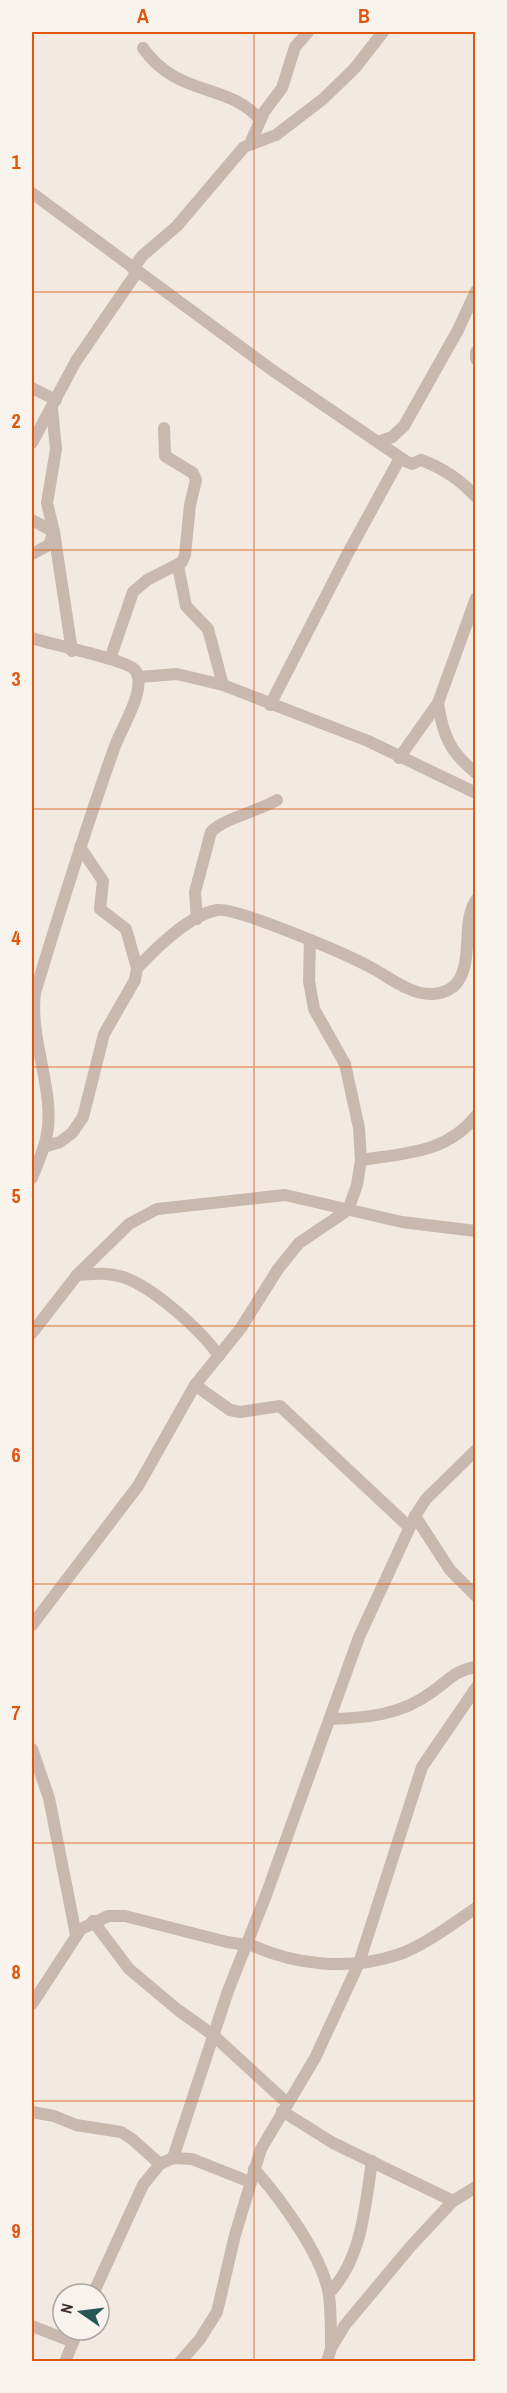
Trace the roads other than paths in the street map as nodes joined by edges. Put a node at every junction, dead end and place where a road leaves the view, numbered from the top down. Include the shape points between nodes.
1 (308, 32) edge
2 (382, 33) edge
3 (143, 48) dead end
4 (260, 120) junction
5 (250, 144) junction
6 (32, 193) edge
7 (135, 270) junction
8 (476, 291) edge
9 (476, 352) edge
10 (476, 359) edge
11 (32, 388) edge
12 (54, 405) junction
13 (164, 428) dead end
14 (378, 442) junction
15 (32, 443) edge
16 (400, 458) junction
17 (476, 497) edge
18 (32, 520) edge
19 (54, 532) junction
20 (32, 554) edge
21 (178, 566) junction
22 (476, 598) edge
23 (32, 638) edge
24 (72, 651) junction
25 (110, 659) junction
26 (139, 677) junction
27 (224, 685) junction
28 (438, 703) junction
29 (270, 705) junction
30 (399, 758) junction
31 (476, 773) edge
32 (476, 793) edge
33 (277, 800) dead end
34 (80, 847) junction
35 (476, 900) edge
36 (197, 919) junction
37 (310, 940) junction
38 (138, 968) junction
39 (476, 1116) edge
40 (39, 1152) edge
41 (361, 1160) junction
42 (32, 1178) edge
43 (348, 1210) junction
44 (476, 1231) edge
45 (77, 1275) junction
46 (32, 1333) edge
47 (219, 1356) junction
48 (195, 1385) junction
49 (476, 1450) edge
50 (412, 1521) junction
51 (476, 1596) edge
52 (32, 1625) edge
53 (476, 1666) edge
54 (476, 1688) edge
55 (330, 1719) junction
56 (32, 1749) edge
57 (476, 1908) edge
58 (93, 1921) junction
59 (76, 1935) junction
60 (247, 1944) junction
61 (359, 1963) junction
62 (32, 2004) edge
63 (213, 2035) junction
64 (284, 2107) junction
65 (32, 2112) edge
66 (173, 2158) junction
67 (372, 2161) junction
68 (160, 2164) junction
69 (254, 2169) junction
70 (250, 2182) junction
71 (476, 2187) edge
72 (453, 2201) junction
73 (99, 2282) edge
74 (329, 2293) junction
75 (32, 2326) edge
76 (51, 2330) edge
77 (73, 2342) edge
78 (331, 2348) junction
79 (65, 2361) edge
80 (180, 2361) edge
81 (327, 2361) edge

1 - 4 street via 295,47 282,88
2 - 5 street via 355,68 323,99 276,135
3 - 4 street via 165,73 234,101
4 - 5 street
5 - 7 street via 231,160 177,226 142,256
6 - 7 street
7 - 12 street via 90,338
7 - 14 street
8 - 14 street via 404,426 392,437
9 - 10 street
11 - 12 street
12 - 15 street
12 - 19 street via 56,449 47,503
13 - 21 street via 165,456 193,473 196,480 185,555
14 - 16 street
16 - 17 street via 410,464 421,460 443,469 463,482
16 - 29 street
18 - 19 street
19 - 20 street via 49,545
19 - 24 street
21 - 25 street via 147,580 133,592
21 - 27 street via 186,606 208,629
22 - 28 street
23 - 24 street
24 - 25 street
25 - 26 street via 127,663
26 - 27 street via 177,674
26 - 34 street via 139,688
27 - 29 street
28 - 30 street
28 - 31 street via 441,725 455,756
29 - 30 street via 368,741
30 - 32 street
33 - 36 street via 216,825 211,832 195,892
34 - 38 street via 103,881 100,909 126,929
34 - 40 street via 35,993 34,1036 48,1110
35 - 37 street via 469,916 465,960 458,981 442,993 431,995 412,990
36 - 37 street via 215,910 228,911
36 - 38 street via 160,943
37 - 41 street via 309,981 314,1009 345,1064 354,1097
38 - 40 street via 104,1034 83,1117 66,1138
39 - 41 street via 457,1136 438,1146
40 - 42 street
41 - 43 street
43 - 44 street via 402,1222
43 - 45 street via 285,1195 157,1209 129,1224
43 - 47 street via 299,1243
45 - 46 street
45 - 47 street via 104,1273 136,1282 205,1336
47 - 48 street
48 - 50 street via 230,1410 280,1406
48 - 52 street via 138,1486
49 - 50 street via 426,1499
50 - 51 street
50 - 55 street via 359,1637
53 - 55 street via 450,1675 433,1692 385,1715
54 - 61 street via 422,1767
55 - 60 street
56 - 59 street via 49,1798
57 - 61 street via 401,1953
58 - 59 street
58 - 60 street via 125,1916
58 - 63 street via 129,1969
59 - 62 street
60 - 61 street via 308,1962 341,1966
60 - 63 street
61 - 64 street via 315,2058
63 - 64 street
63 - 66 street
64 - 67 street via 333,2143
64 - 69 street
65 - 68 street via 76,2125 121,2132
66 - 68 street
66 - 70 street via 192,2159
67 - 72 street
67 - 74 street via 364,2217 351,2259 342,2280
68 - 73 street via 143,2185
69 - 70 street
69 - 74 street via 297,2224
70 - 80 street via 217,2312
71 - 72 street
72 - 78 street via 345,2325
74 - 78 street
75 - 76 street
77 - 79 street
78 - 81 street

